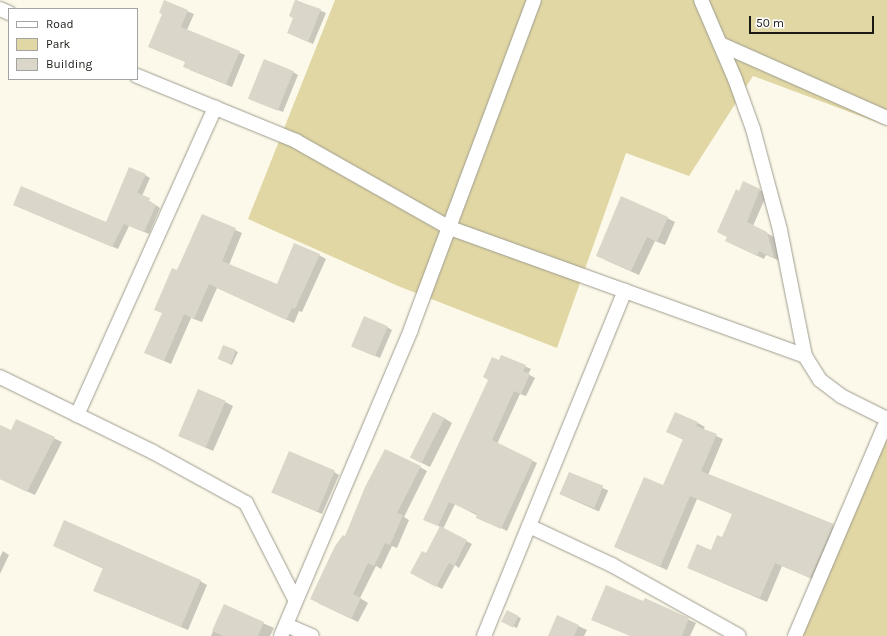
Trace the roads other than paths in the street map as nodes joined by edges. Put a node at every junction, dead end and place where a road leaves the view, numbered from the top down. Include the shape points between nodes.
1 (534, 0) edge
2 (701, 0) edge
3 (720, 44) junction
4 (138, 76) edge
5 (215, 108) junction
6 (887, 118) edge
7 (450, 228) junction
8 (625, 291) junction
9 (805, 356) junction
10 (0, 377) edge
11 (78, 415) junction
12 (887, 420) edge
13 (529, 526) junction
14 (295, 599) junction
15 (284, 631) edge
16 (312, 636) edge
17 (484, 636) edge
18 (739, 636) edge
19 (795, 636) edge

1 - 7 street
2 - 3 street
3 - 6 street
3 - 9 street via 753,129 776,216
4 - 5 street
5 - 7 street via 296,141
5 - 11 street
7 - 8 street
7 - 14 street via 411,329
8 - 9 street
8 - 13 street
9 - 12 street via 820,380 841,396
10 - 11 street
11 - 14 street via 246,503
12 - 19 street
13 - 17 street
13 - 18 street via 612,565
14 - 15 street
15 - 16 street

